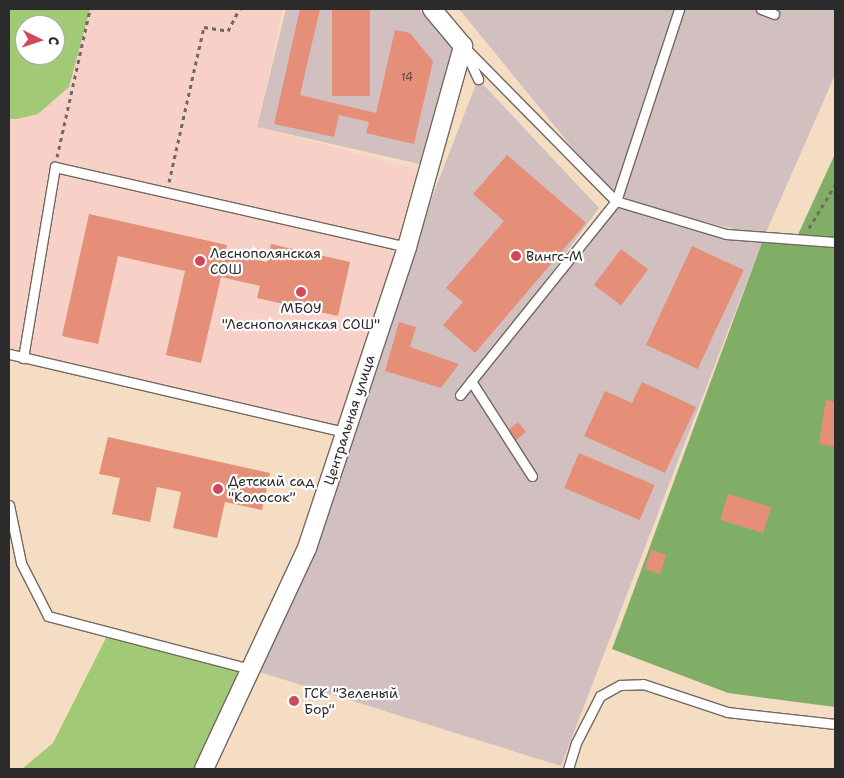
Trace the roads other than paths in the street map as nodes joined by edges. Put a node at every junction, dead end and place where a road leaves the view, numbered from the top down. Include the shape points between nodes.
1 (432, 9) edge
2 (679, 9) edge
3 (761, 9) edge
4 (774, 14) dead end
5 (463, 46) junction
6 (478, 79) dead end
7 (616, 201) junction
8 (835, 242) edge
9 (407, 247) junction
10 (9, 354) edge
11 (22, 358) junction
12 (471, 381) junction
13 (460, 395) dead end
14 (345, 432) junction
15 (532, 476) dead end
16 (9, 505) edge
17 (250, 669) junction
18 (835, 724) edge
19 (204, 769) edge
20 (568, 769) edge

1 - 5 street
2 - 7 lane
3 - 4 lane
5 - 6 lane
5 - 7 lane
5 - 9 street, Центральная улица
7 - 8 lane via 726,234
7 - 12 lane
9 - 11 lane via 55,167
9 - 14 street, Центральная улица
10 - 11 lane
11 - 14 lane
12 - 13 lane
12 - 15 lane
14 - 17 street, Центральная улица via 307,548
16 - 17 lane via 21,563 48,616
17 - 19 street, Центральная улица
18 - 20 lane via 727,712 643,684 620,685 600,696 576,743

